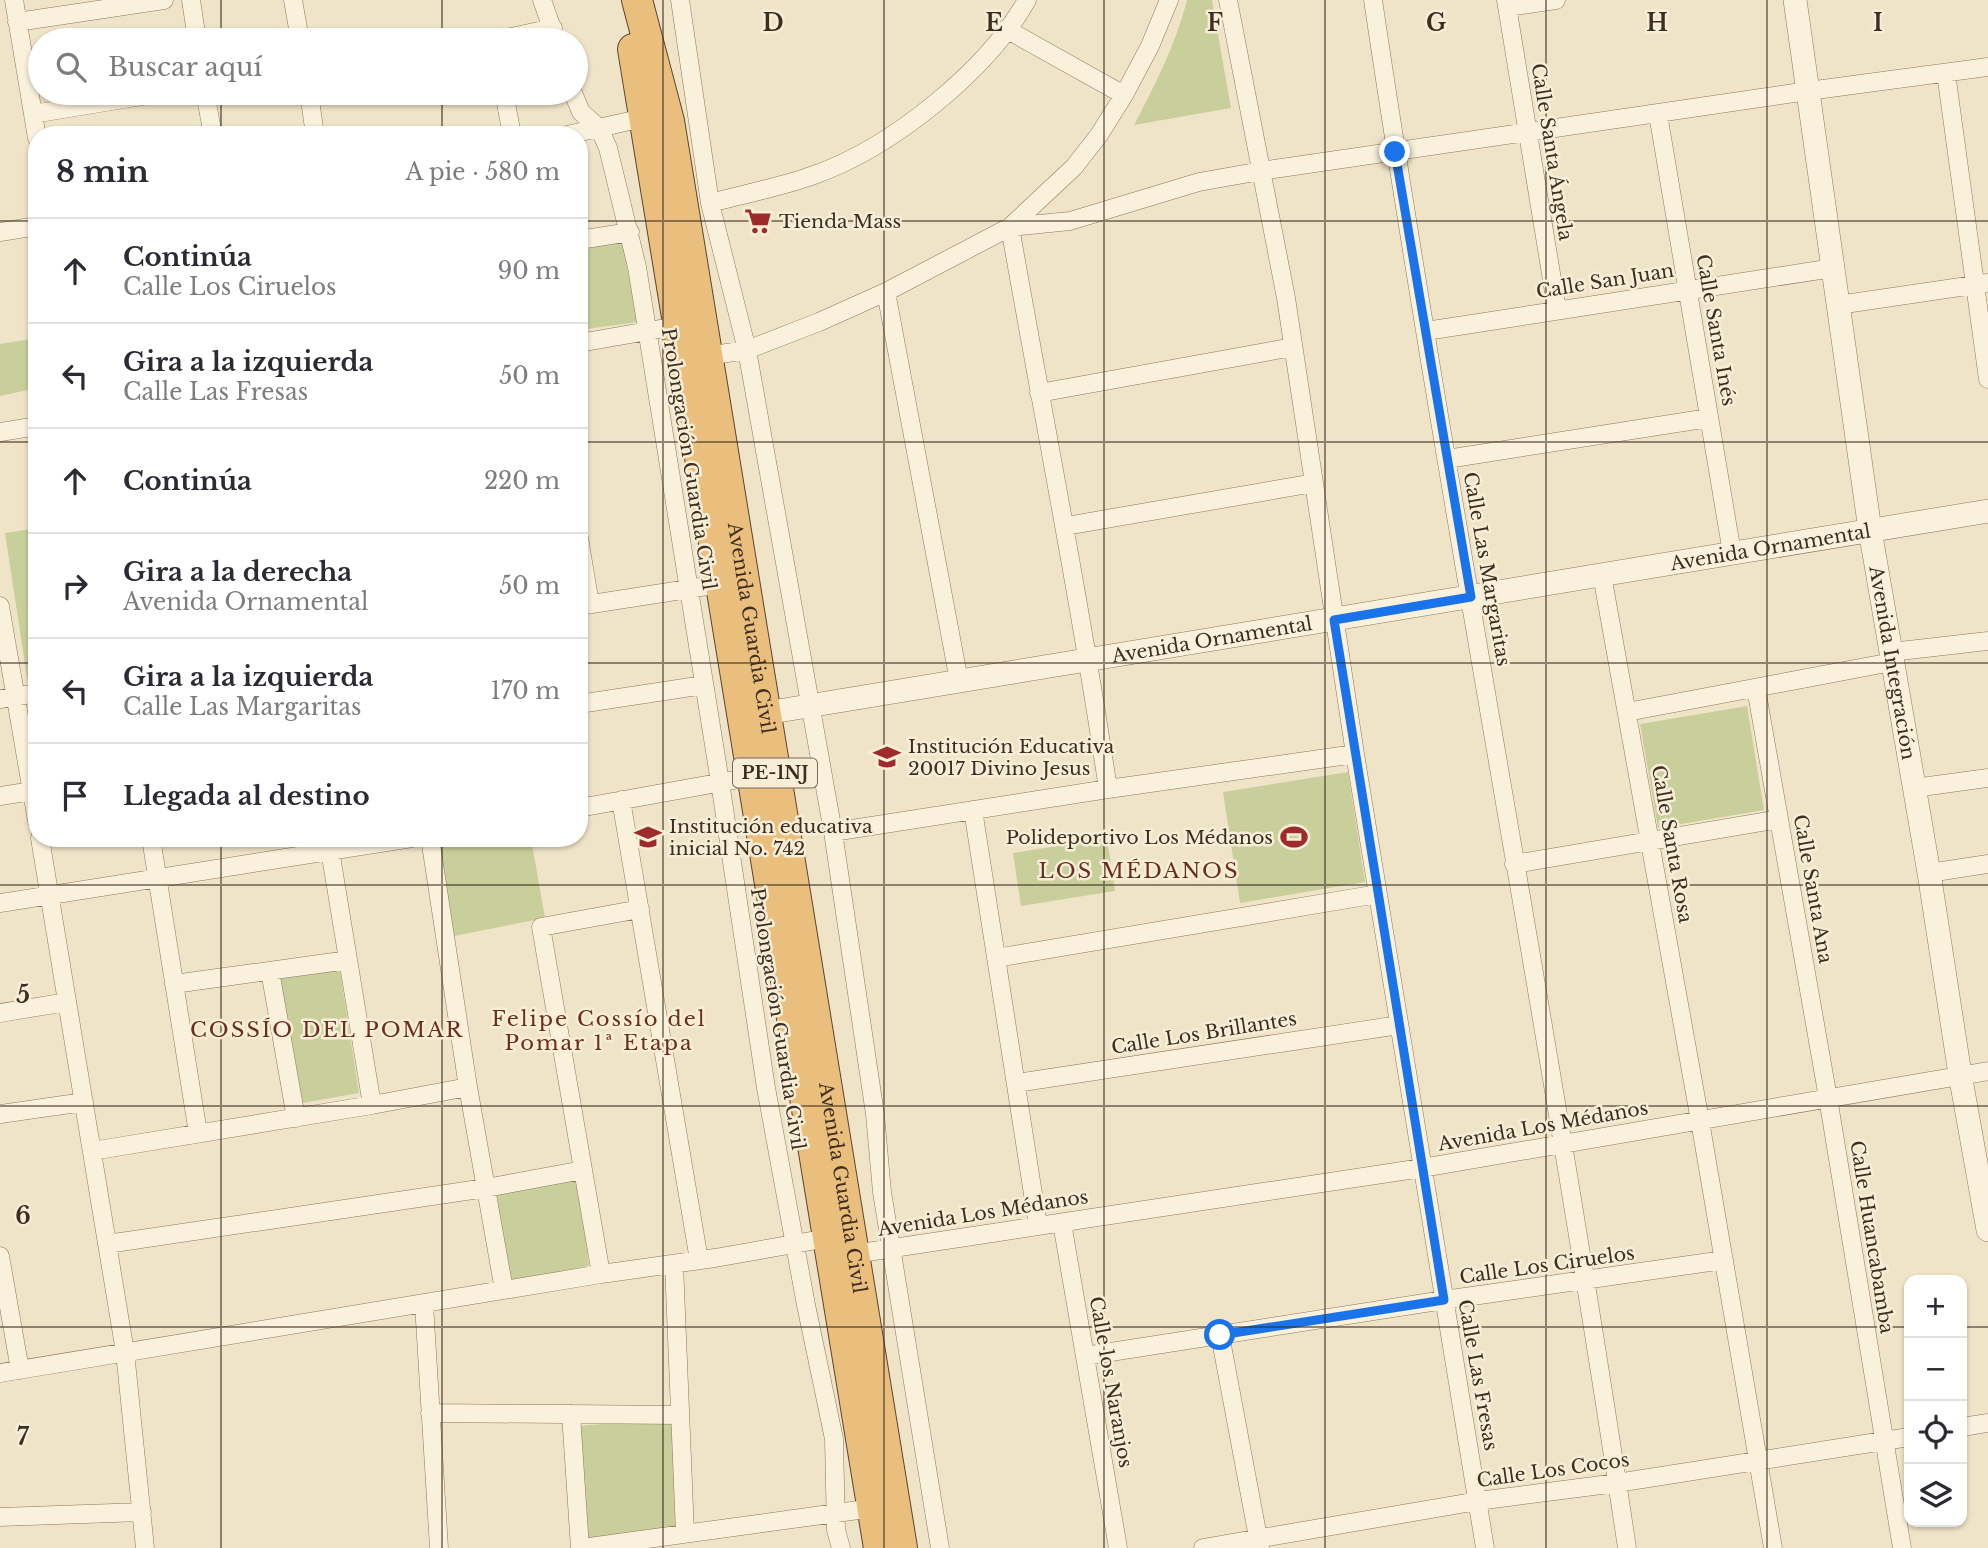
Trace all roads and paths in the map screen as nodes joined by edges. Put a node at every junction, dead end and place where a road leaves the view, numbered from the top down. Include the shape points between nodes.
1 (13, 0) edge
2 (163, 0) edge
3 (191, 0) edge
4 (293, 0) edge
5 (542, 0) edge
6 (626, 0) edge
7 (638, 0) edge
8 (680, 0) edge
9 (1027, 0) edge
10 (1169, 0) edge
11 (1228, 0) edge
12 (1373, 0) edge
13 (1556, 0) edge
14 (1795, 0) edge
15 (1507, 4) edge
16 (17, 22) junction
17 (195, 28) edge
18 (298, 28) edge
19 (553, 28) edge
20 (1006, 29) junction
21 (1988, 68) edge
22 (1946, 73) junction
23 (28, 85) edge
24 (1808, 91) junction
25 (1124, 95) junction
26 (31, 105) edge
27 (87, 105) edge
28 (207, 105) edge
29 (311, 105) edge
30 (506, 105) edge
31 (578, 105) edge
32 (33, 114) junction
33 (1658, 114) junction
34 (643, 118) junction
35 (35, 126) edge
36 (211, 126) edge
37 (314, 126) edge
38 (510, 126) edge
39 (599, 128) junction
40 (588, 130) edge
41 (1528, 133) junction
42 (1395, 152) junction
43 (1261, 171) junction
44 (710, 203) junction
45 (28, 227) edge
46 (1010, 227) junction
47 (0, 232) edge
48 (629, 232) junction
49 (588, 239) edge
50 (1833, 268) junction
51 (1982, 284) edge
52 (1688, 290) junction
53 (886, 292) junction
54 (1838, 305) junction
55 (1557, 310) junction
56 (677, 326) junction
57 (647, 330) junction
58 (1426, 331) junction
59 (588, 341) edge
60 (1293, 347) junction
61 (747, 350) junction
62 (707, 356) junction
63 (1988, 379) edge
64 (1040, 393) junction
65 (1709, 418) junction
66 (28, 427) edge
67 (0, 432) edge
68 (1447, 459) junction
69 (1314, 483) junction
70 (1988, 511) edge
71 (1066, 526) junction
72 (1870, 530) junction
73 (1732, 553) junction
74 (1602, 575) junction
75 (720, 584) junction
76 (689, 589) junction
77 (1471, 597) junction
78 (588, 605) edge
79 (0, 606) edge
80 (1334, 620) junction
81 (1988, 641) edge
82 (1892, 657) junction
83 (1089, 661) junction
84 (959, 681) junction
85 (705, 685) junction
86 (1756, 688) junction
87 (28, 695) edge
88 (8, 698) edge
89 (588, 703) edge
90 (812, 705) junction
91 (1626, 712) junction
92 (766, 713) junction
93 (1356, 754) junction
94 (764, 775) junction
95 (28, 776) edge
96 (1988, 778) edge
97 (720, 782) junction
98 (1914, 788) junction
99 (1108, 789) junction
100 (28, 792) edge
101 (0, 796) edge
102 (621, 800) junction
103 (588, 806) edge
104 (973, 810) junction
105 (1779, 819) junction
106 (833, 832) junction
107 (1650, 841) junction
108 (41, 847) edge
109 (152, 847) edge
110 (319, 847) edge
111 (329, 847) edge
112 (431, 847) edge
113 (1514, 864) junction
114 (1988, 864) edge
115 (1929, 873) junction
116 (157, 878) junction
117 (1378, 894) junction
118 (49, 895) junction
119 (0, 903) edge
120 (640, 909) junction
121 (996, 958) junction
122 (348, 960) junction
123 (270, 971) junction
124 (174, 984) junction
125 (67, 1002) junction
126 (0, 1013) edge
127 (1399, 1025) junction
128 (1988, 1070) edge
129 (1959, 1074) junction
130 (1016, 1083) junction
131 (468, 1087) junction
132 (1828, 1098) junction
133 (84, 1102) junction
134 (372, 1105) junction
135 (0, 1114) edge
136 (296, 1118) junction
137 (1700, 1121) junction
138 (198, 1133) junction
139 (1564, 1144) junction
140 (92, 1151) junction
141 (1422, 1168) junction
142 (583, 1170) junction
143 (486, 1188) junction
144 (1062, 1223) junction
145 (1038, 1226) junction
146 (1988, 1230) edge
147 (828, 1238) junction
148 (796, 1242) junction
149 (107, 1244) junction
150 (891, 1248) junction
151 (854, 1254) junction
152 (0, 1256) edge
153 (699, 1260) junction
154 (1724, 1260) junction
155 (674, 1264) junction
156 (601, 1274) junction
157 (1586, 1281) junction
158 (503, 1290) junction
159 (1444, 1300) junction
160 (424, 1304) junction
161 (1220, 1335) junction
162 (125, 1352) junction
163 (1085, 1356) junction
164 (20, 1370) junction
165 (0, 1373) edge
166 (430, 1413) junction
167 (571, 1414) junction
168 (680, 1415) junction
169 (1988, 1423) edge
170 (1967, 1426) edge
171 (1904, 1438) edge
172 (1885, 1441) junction
173 (1759, 1460) junction
174 (1617, 1483) junction
175 (1478, 1501) junction
176 (873, 1508) junction
177 (142, 1512) junction
178 (835, 1512) junction
179 (0, 1517) edge
180 (685, 1533) junction
181 (1259, 1544) edge
182 (145, 1548) edge
183 (439, 1548) edge
184 (581, 1548) edge
185 (841, 1548) edge
186 (878, 1548) edge
187 (902, 1548) edge
188 (940, 1548) edge
189 (1118, 1548) edge
190 (1203, 1548) edge
191 (1485, 1548) edge
192 (1627, 1548) edge
193 (1773, 1548) edge
194 (1902, 1548) edge

1 - 16 street
2 - 16 street
3 - 17 street
4 - 18 street
5 - 19 street
6 - 34 highway, Avenida Guardia Civil / PE-1NJ
7 - 62 highway, Avenida Guardia Civil / PE-1NJ via 669,121
8 - 44 street
9 - 20 street
10 - 25 street
11 - 43 street, Calle Las Fresas
12 - 42 street, Calle Las Margaritas
13 - 15 street
14 - 24 street, Avenida Integración
15 - 41 street, Calle Santa Ángela
16 - 23 street
20 - 25 street
20 - 44 street via 995,46 946,93 876,146 814,175
21 - 22 street
22 - 24 street
22 - 51 street
24 - 33 street
24 - 50 street, Avenida Integración
25 - 46 street via 1074,167
26 - 32 street
27 - 32 street
28 - 36 street
29 - 37 street
30 - 38 street
31 - 39 street, Prolongación Guardia Civil
32 - 35 street
33 - 41 street
33 - 52 street, Calle Santa Inés
34 - 39 street
34 - 56 highway, Avenida Guardia Civil / PE-1NJ
39 - 40 street
39 - 48 street, Prolongación Guardia Civil
41 - 42 street
41 - 55 street, Calle Santa Ángela
42 - 43 street
42 - 58 street, Calle Las Margaritas
43 - 46 street via 1199,182 1070,221
43 - 60 street, Calle Las Fresas
44 - 61 street
45 - 47 street
46 - 53 street
46 - 64 street
48 - 49 street
48 - 57 street, Prolongación Guardia Civil
50 - 52 street, Calle San Juan
50 - 54 street, Avenida Integración
51 - 54 street
51 - 63 street
52 - 55 street, Calle San Juan
52 - 65 street, Calle Santa Inés
53 - 61 street
53 - 84 street
54 - 72 street, Avenida Integración
55 - 58 street, Calle San Juan
56 - 57 street
56 - 75 highway, Avenida Guardia Civil / PE-1NJ
57 - 59 street
57 - 76 street, Prolongación Guardia Civil
58 - 68 street, Calle Las Margaritas
60 - 64 street
60 - 69 street, Calle Las Fresas
61 - 62 street
61 - 90 street
62 - 92 highway, Avenida Guardia Civil / PE-1NJ
64 - 71 street
65 - 68 street
65 - 73 street, Calle Santa Inés
66 - 67 street
68 - 77 street, Calle Las Margaritas
69 - 71 street
69 - 80 street, Calle Las Fresas
70 - 72 street, Avenida Ornamental
71 - 83 street
72 - 73 street, Avenida Ornamental
72 - 82 street, Avenida Integración
73 - 74 street, Avenida Ornamental
74 - 77 street, Avenida Ornamental
74 - 91 street, Calle Santa Rosa
75 - 76 street
75 - 94 highway, Avenida Guardia Civil / PE-1NJ
76 - 78 street
76 - 85 street, Prolongación Guardia Civil
77 - 80 street, Avenida Ornamental
77 - 113 street, Calle Las Margaritas
79 - 88 street
80 - 83 street, Avenida Ornamental
80 - 93 street, Calle Las Fresas
81 - 82 street
82 - 86 street
82 - 98 street, Avenida Integración
83 - 84 street, Avenida Ornamental
83 - 99 street
84 - 90 street, Avenida Ornamental
85 - 89 street
85 - 97 street, Prolongación Guardia Civil
86 - 91 street
86 - 105 street, Calle Santa Ana
87 - 88 street
88 - 95 street
90 - 92 street, Avenida Ornamental
90 - 106 street
91 - 107 street, Calle Santa Rosa
92 - 94 highway, Avenida Guardia Civil / PE-1NJ
93 - 99 street
93 - 117 street, Calle Las Fresas
94 - 97 street
94 - 147 highway, Avenida Guardia Civil / PE-1NJ
94 - 151 highway, Avenida Guardia Civil / PE-1NJ
96 - 98 street
97 - 102 street
97 - 148 street, Prolongación Guardia Civil via 766,1088
98 - 115 street, Avenida Integración
99 - 104 street
100 - 101 street
102 - 103 street
102 - 120 street
104 - 106 street
104 - 121 street
105 - 107 street
105 - 132 street, Calle Santa Ana
106 - 150 street
107 - 113 street
107 - 137 street, Calle Santa Rosa
108 - 118 street
109 - 116 street
110 - 116 street
111 - 122 street
112 - 131 street
113 - 139 street, Calle Las Margaritas
114 - 115 street
115 - 129 street, Avenida Integración
116 - 118 street
116 - 124 street
117 - 121 street
117 - 127 street, Calle Las Fresas
118 - 119 street
118 - 125 street
120 - 142 street via 541,927
120 - 153 street
121 - 130 street
122 - 123 street
122 - 134 street
123 - 124 street
123 - 136 street
124 - 138 street
125 - 126 street
125 - 133 street
127 - 130 street, Calle Los Brillantes
127 - 141 street, Calle Las Fresas
128 - 129 street, Avenida Los Médanos
129 - 132 street, Avenida Los Médanos
129 - 146 street, Avenida Integración
130 - 145 street
131 - 134 street
131 - 143 street
132 - 137 street, Avenida Los Médanos
132 - 172 street, Calle Huancabamba
133 - 135 street
133 - 140 street
134 - 136 street
136 - 138 street
137 - 139 street, Avenida Los Médanos
137 - 154 street, Calle Santa Rosa
138 - 140 street
139 - 141 street, Avenida Los Médanos
139 - 157 street, Calle Las Margaritas
140 - 149 street
141 - 144 street, Avenida Los Médanos
141 - 159 street, Calle Las Fresas
142 - 143 street
142 - 156 street
143 - 149 street
143 - 158 street
144 - 145 street, Avenida Los Médanos
144 - 163 street, Calle los Naranjos
145 - 150 street, Avenida Los Médanos
147 - 148 street
147 - 176 highway, Avenida Guardia Civil / PE-1NJ
148 - 153 street
148 - 178 street, Prolongación Guardia Civil via 834,1439
149 - 162 street
150 - 151 street, Avenida Los Médanos
150 - 188 street
151 - 187 highway, Avenida Guardia Civil / PE-1NJ
152 - 164 street
153 - 155 street
154 - 157 street, Calle Los Ciruelos
154 - 173 street, Calle Santa Rosa
155 - 156 street
155 - 168 street
156 - 158 street
157 - 159 street, Calle Los Ciruelos
157 - 174 street, Calle Las Margaritas
158 - 160 street
159 - 161 street, Calle Los Ciruelos
159 - 175 street, Calle Las Fresas
160 - 162 street
160 - 166 street
161 - 163 street, Calle Los Ciruelos
161 - 181 street
162 - 164 street
162 - 177 street
163 - 189 street, Calle los Naranjos
164 - 165 street
166 - 167 street
166 - 183 street
167 - 168 street
167 - 184 street
168 - 180 street
169 - 170 street
171 - 172 street, Calle Los Cocos
172 - 173 street, Calle Los Cocos
172 - 194 street, Calle Huancabamba
173 - 174 street, Calle Los Cocos
173 - 193 street, Calle Santa Rosa
174 - 175 street, Calle Los Cocos
174 - 192 street, Calle Las Margaritas
175 - 181 street, Calle Los Cocos
175 - 191 street, Calle Las Fresas
176 - 178 street
176 - 186 highway, Avenida Guardia Civil / PE-1NJ
177 - 179 street
177 - 182 street
178 - 180 street
178 - 185 street, Prolongación Guardia Civil
180 - 184 street
181 - 190 street, Calle Los Cocos

